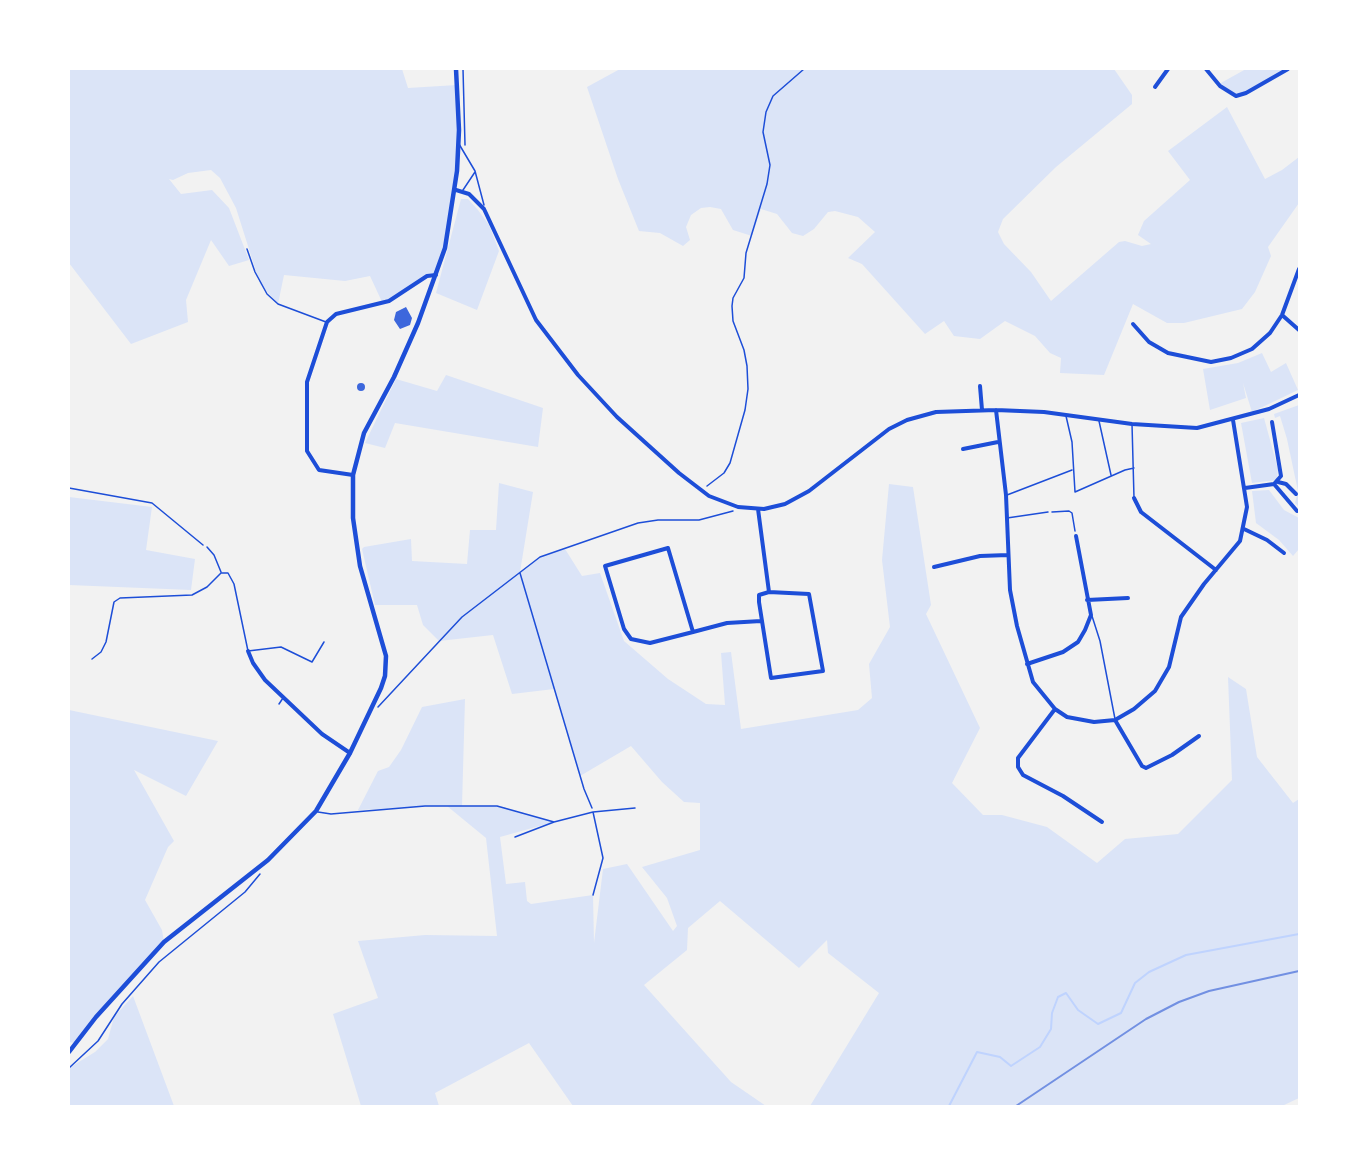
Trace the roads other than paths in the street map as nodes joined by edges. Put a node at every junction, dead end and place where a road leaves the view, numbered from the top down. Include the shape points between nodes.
1 (456, 69) edge
2 (1167, 69) edge
3 (1206, 69) edge
4 (1288, 69) edge
5 (1155, 87) dead end
6 (459, 143) junction
7 (475, 171) junction
8 (456, 189) junction
9 (463, 192) junction
10 (484, 209) junction
11 (247, 249) dead end
12 (1299, 269) edge
13 (436, 275) junction
14 (1282, 315) junction
15 (327, 322) junction
16 (1133, 324) dead end
17 (1299, 330) edge
18 (980, 386) dead end
19 (1299, 394) edge
20 (982, 410) junction
21 (996, 410) junction
22 (1066, 415) junction
23 (1098, 418) junction
24 (1233, 420) junction
25 (1272, 422) dead end
26 (1132, 424) junction
27 (998, 442) junction
28 (963, 449) dead end
29 (1134, 468) junction
30 (1074, 470) junction
31 (354, 475) junction
32 (1111, 476) junction
33 (1276, 483) junction
34 (1245, 488) junction
35 (1296, 494) dead end
36 (1006, 495) junction
37 (1134, 498) joint
38 (758, 509) junction
39 (1048, 512) road end
40 (1298, 512) dead end
41 (1006, 518) junction
42 (1244, 529) junction
43 (1076, 536) road end
44 (207, 547) road end
45 (1284, 553) dead end
46 (1008, 555) junction
47 (934, 567) dead end
48 (1216, 570) junction
49 (221, 573) junction
50 (769, 592) junction
51 (1128, 598) dead end
52 (1087, 600) junction
53 (1091, 615) junction
54 (761, 621) junction
55 (693, 632) junction
56 (324, 642) dead end
57 (248, 651) junction
58 (92, 659) dead end
59 (1027, 664) junction
60 (283, 698) junction
61 (279, 704) dead end
62 (1055, 709) junction
63 (1115, 720) junction
64 (1199, 736) dead end
65 (350, 753) junction
66 (635, 808) dead end
67 (316, 811) junction
68 (593, 812) junction
69 (554, 822) junction
70 (1102, 822) dead end
71 (515, 837) dead end
72 (593, 895) dead end
73 (69, 1052) edge

1 - 6 street
2 - 5 street
3 - 4 street via 1220,86 1236,96
6 - 7 lane
6 - 8 street
7 - 9 lane
7 - 10 lane
8 - 9 street
8 - 13 street
9 - 10 street
10 - 38 street via 524,298 555,346 617,417 702,490 720,501
11 - 15 lane via 267,294 278,304
12 - 14 street
13 - 15 street via 427,276 388,301 336,314
13 - 31 street via 394,377 364,434
14 - 16 street via 1252,349 1211,362 1168,353 1149,342
14 - 17 street
15 - 31 street via 307,382 307,451 319,470
18 - 20 street
19 - 24 street
20 - 21 street
20 - 38 street via 936,412 907,420 874,439 798,498
21 - 22 street
21 - 27 street
22 - 23 street
22 - 30 lane
23 - 26 street
23 - 32 lane
24 - 26 street via 1197,428
24 - 34 street
25 - 33 street via 1280,466
26 - 29 lane
27 - 28 street
27 - 36 street
29 - 32 lane
29 - 37 lane
30 - 32 lane via 1075,492
30 - 36 lane
31 - 65 street via 353,518 360,566 386,664 381,688
33 - 34 street
33 - 35 street via 1286,484
33 - 40 street
34 - 42 street
36 - 41 street
37 - 48 street via 1141,512
38 - 50 street
39 - 41 lane
41 - 46 street
42 - 45 street
42 - 48 street via 1230,555
43 - 52 street
44 - 49 lane
46 - 47 street via 980,556
46 - 59 street via 1017,627
48 - 63 street via 1181,617 1169,667 1155,690
49 - 57 lane via 228,573 234,584
49 - 58 lane via 192,595 120,598 114,602 106,642
50 - 54 street via 759,595
50 - 54 street via 809,594 823,671 771,678
51 - 52 street
52 - 53 street
53 - 59 street via 1078,642 1063,652
53 - 63 lane
54 - 55 street via 727,623
55 - 55 street via 668,548 605,567 624,629 631,639 650,643
56 - 57 lane via 312,662 281,647
57 - 60 street via 259,672
59 - 62 street via 1033,682
60 - 61 lane
60 - 65 street via 322,734
62 - 63 street via 1080,720
62 - 70 street via 1018,758 1018,767 1023,775
63 - 64 street via 1146,768
65 - 67 street
66 - 68 lane
67 - 69 lane via 331,814 497,806
67 - 73 street via 268,860 173,935 132,975
68 - 69 lane
68 - 72 lane via 603,858
69 - 71 lane

